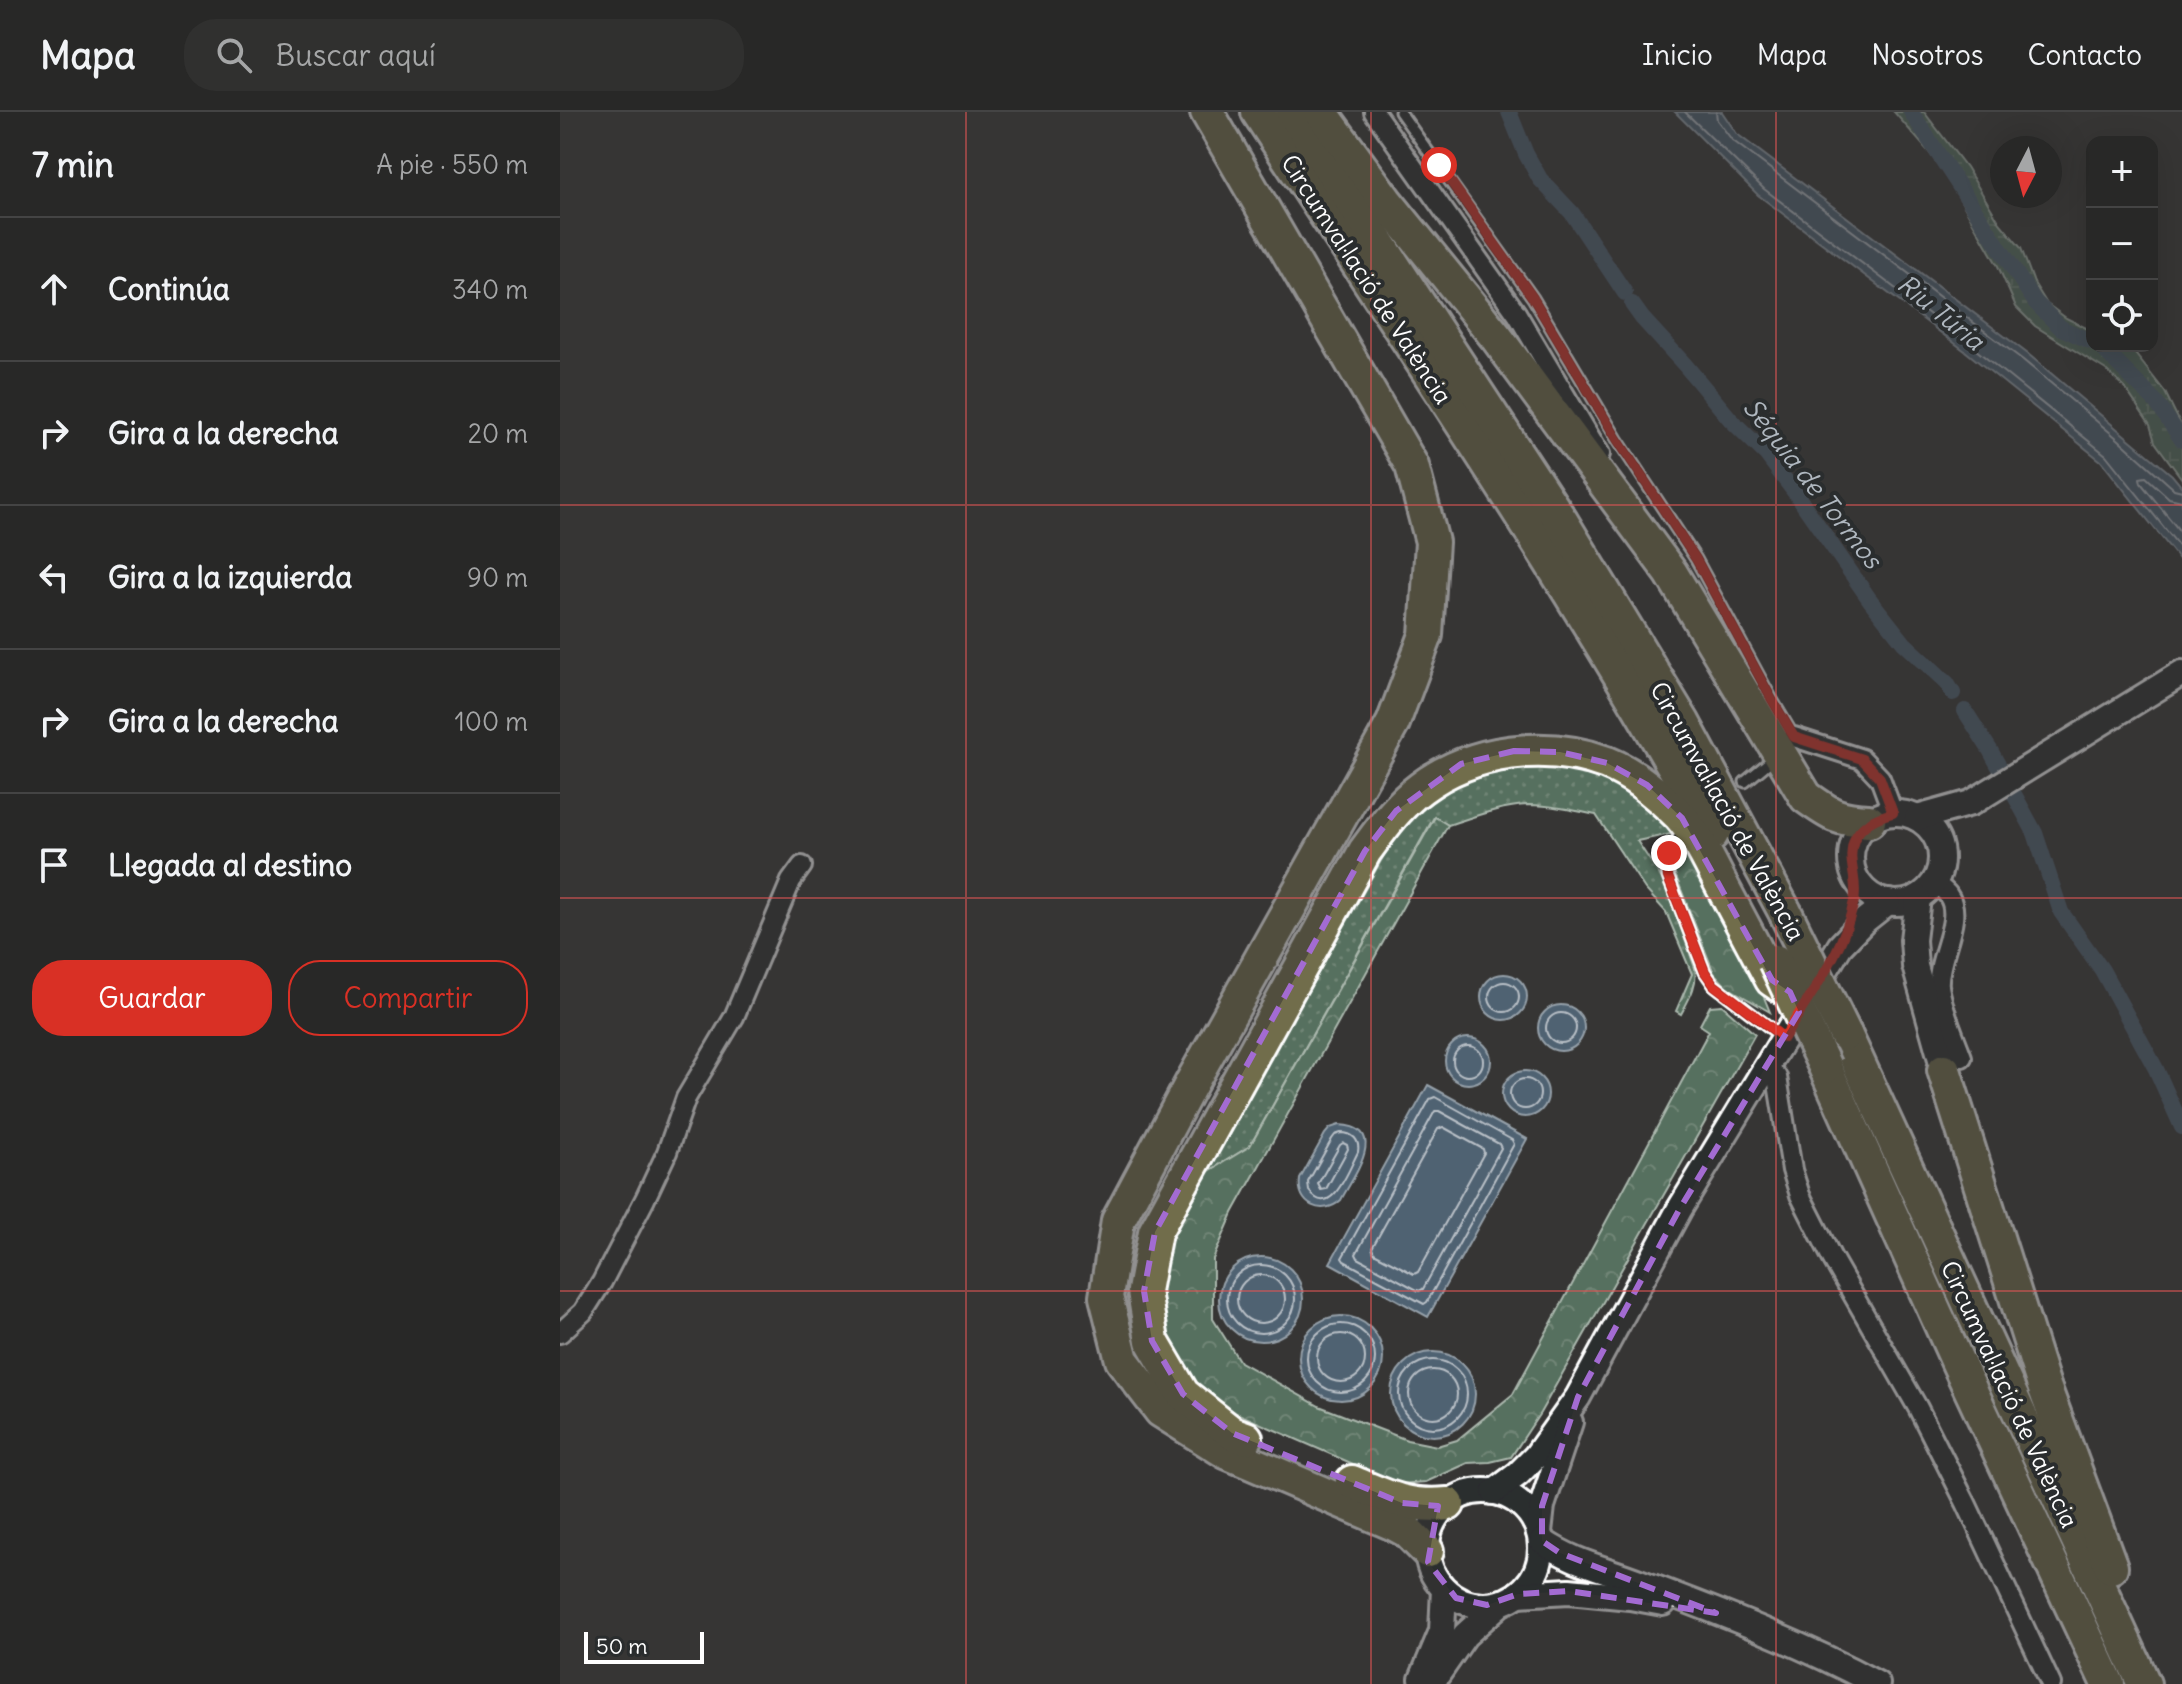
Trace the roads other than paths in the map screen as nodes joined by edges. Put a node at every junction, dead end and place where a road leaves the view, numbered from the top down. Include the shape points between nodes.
1 (1207, 112) edge
2 (1258, 112) edge
3 (1293, 112) edge
4 (1321, 112) edge
5 (1374, 112) edge
6 (1400, 112) edge
7 (1671, 573) junction
8 (2182, 673) edge
9 (1787, 745) junction
10 (1745, 782) dead end
11 (1971, 803) junction
12 (1881, 817) junction
13 (1917, 818) junction
14 (1678, 838) dead end
15 (1941, 849) junction
16 (802, 866) dead end
17 (1856, 879) junction
18 (1926, 890) junction
19 (1888, 902) junction
20 (1840, 946) junction
21 (1770, 963) junction
22 (1784, 1038) junction
23 (1953, 1064) junction
24 (1765, 1067) junction
25 (560, 1333) edge
26 (1578, 1397) junction
27 (1494, 1492) junction
28 (1448, 1504) junction
29 (1540, 1537) junction
30 (1427, 1551) junction
31 (1444, 1589) junction
32 (1510, 1598) junction
33 (1716, 1613) junction
34 (1420, 1684) edge
35 (1431, 1684) edge
36 (1877, 1684) edge
37 (2051, 1684) edge
38 (2108, 1684) edge
39 (2144, 1684) edge
40 (2160, 1684) edge

1 - 30 highway via 1412,466 1432,542 1426,635 1393,723 1118,1221 1106,1297 1122,1360 1161,1411 1226,1452 1394,1524
2 - 21 highway, Circumval·lació de València via 1542,546 1661,742 1717,843
3 - 39 highway, Circumval·lació de València, bridge via 1562,522 1683,722 1845,1034
4 - 7 highway
5 - 7 street via 1517,314
6 - 9 lane via 1533,298 1696,559 1771,698
7 - 9 highway
8 - 11 main road
9 - 10 lane
9 - 12 highway via 1806,797 1848,821
9 - 12 street via 1862,759 1880,778
11 - 13 main road
11 - 15 main road
12 - 13 main road
12 - 17 main road via 1860,830 1854,841 1851,866
13 - 15 main road
14 - 22 lane via 1669,853 1668,877 1705,972 1714,985
15 - 18 main road via 1939,873
16 - 25 street via 734,1017 686,1098 638,1213 583,1312
17 - 19 main road via 1875,898
17 - 20 main road
18 - 19 main road via 1903,903
18 - 23 main road via 1913,940 1915,966
18 - 23 street via 1948,894 1954,908 1939,989
19 - 20 main road
20 - 22 main road
21 - 28 highway via 1682,818 1647,785 1607,763 1560,752 1514,751 1461,764 1396,811 1365,851 1155,1232 1144,1291 1152,1341 1183,1394 1232,1433 1402,1503
21 - 38 highway, Circumval·lació de València, bridge via 1790,992
22 - 24 main road
23 - 40 highway via 2044,1386 2128,1613
24 - 26 main road via 1679,1210
24 - 37 street via 1777,1077 1800,1195 1918,1408
26 - 27 main road via 1536,1456
26 - 29 main road via 1542,1506
27 - 28 main road via 1462,1495
27 - 29 main road via 1522,1505
28 - 30 main road via 1433,1521
29 - 32 main road via 1542,1552 1534,1575
29 - 33 main road via 1578,1562
30 - 31 main road via 1432,1572
31 - 32 main road via 1471,1604
31 - 34 main road via 1442,1631
32 - 33 main road via 1569,1591
32 - 35 main road via 1465,1635
33 - 36 main road

